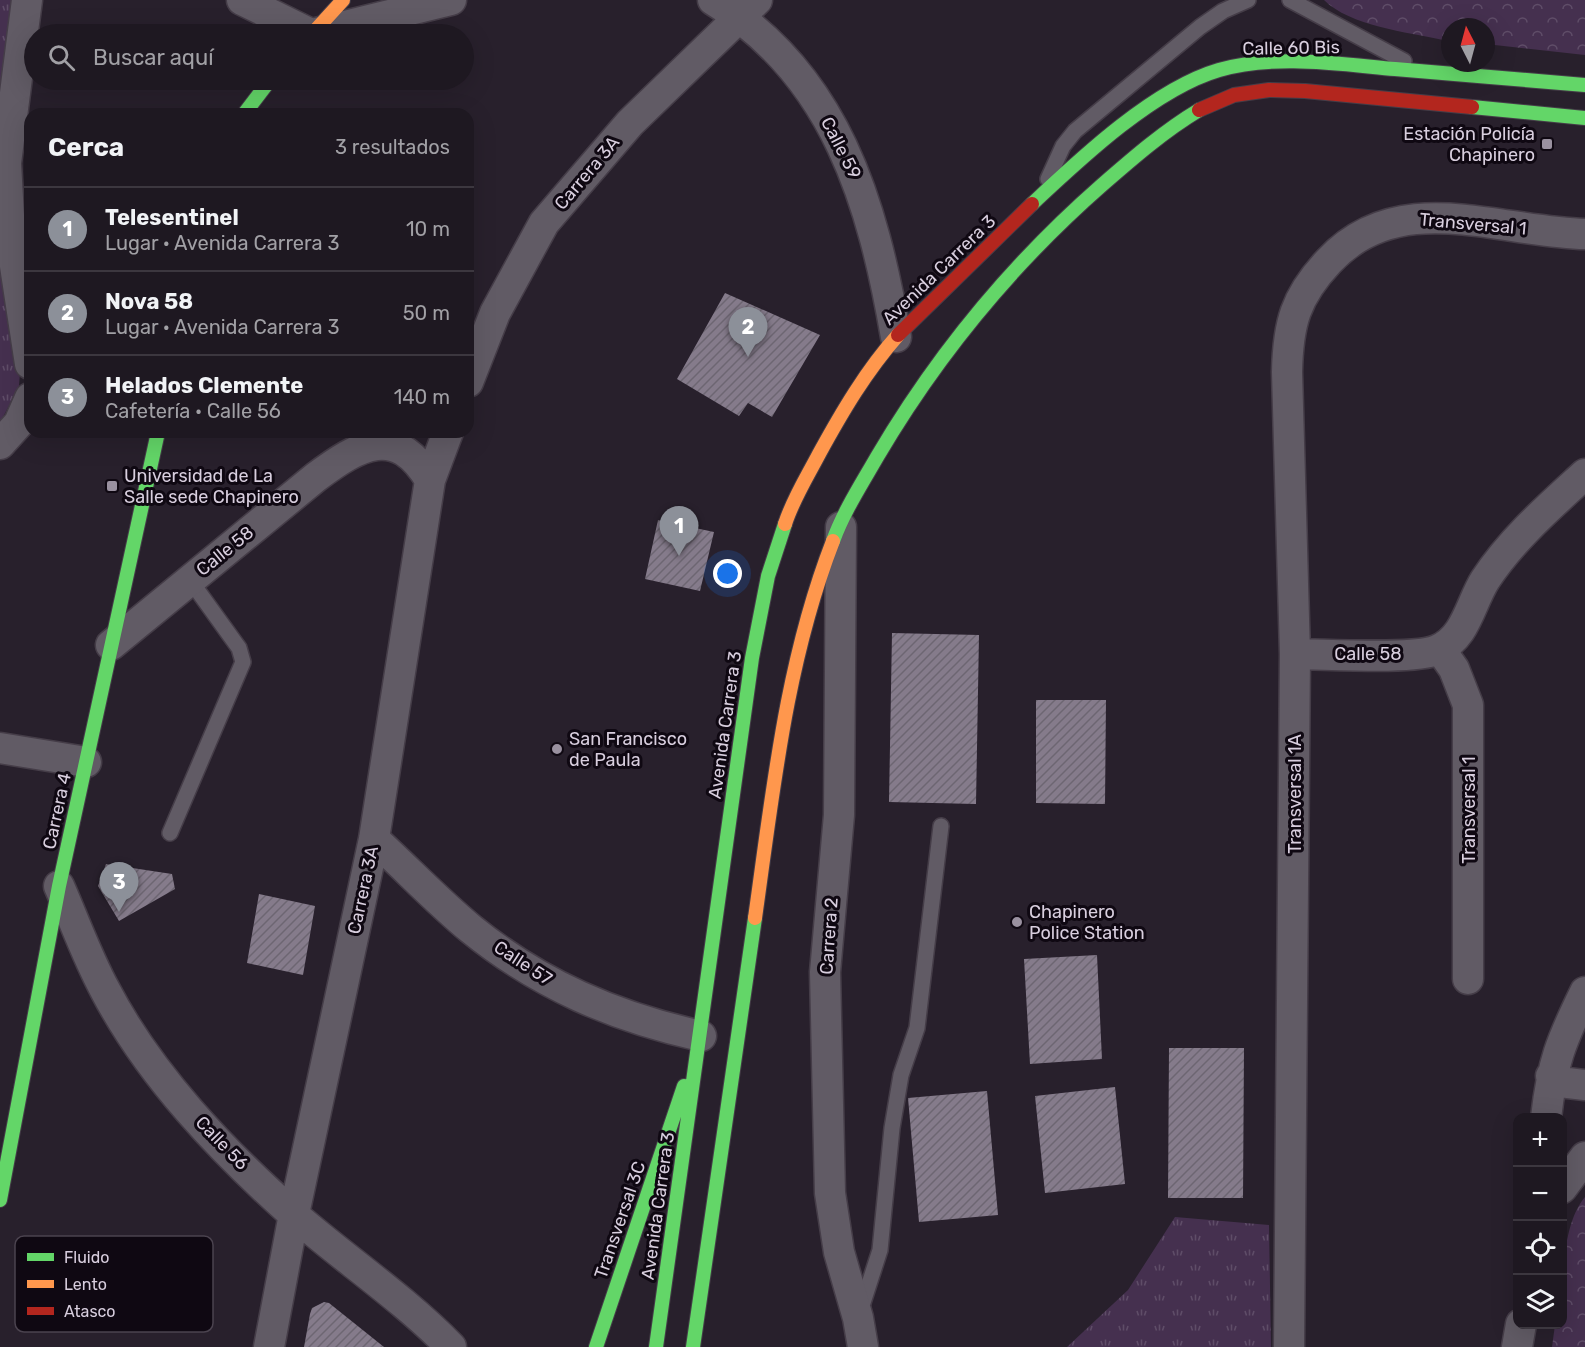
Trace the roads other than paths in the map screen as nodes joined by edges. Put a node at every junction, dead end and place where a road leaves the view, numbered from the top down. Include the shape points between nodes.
1 (27, 0) edge
2 (242, 0) edge
3 (343, 0) edge
4 (451, 0) edge
5 (713, 0) edge
6 (1248, 0) edge
7 (1290, 0) edge
8 (748, 8) edge
9 (291, 24) edge
10 (321, 24) edge
11 (353, 24) edge
12 (1422, 71) junction
13 (1585, 85) edge
14 (262, 90) edge
15 (249, 108) edge
16 (1585, 118) edge
17 (1039, 198) junction
18 (1585, 234) edge
19 (1335, 255) joint
20 (24, 325) edge
21 (896, 337) junction
22 (474, 367) edge
23 (24, 412) edge
24 (157, 438) edge
25 (446, 438) edge
26 (0, 444) edge
27 (1585, 474) edge
28 (430, 480) junction
29 (841, 520) junction
30 (190, 580) junction
31 (111, 645) junction
32 (1440, 649) junction
33 (1295, 654) junction
34 (0, 748) edge
35 (86, 762) junction
36 (941, 826) dead end
37 (170, 833) dead end
38 (374, 838) junction
39 (59, 886) junction
40 (1468, 980) dead end
41 (1585, 992) edge
42 (701, 1036) junction
43 (1551, 1076) junction
44 (1585, 1085) edge
45 (1547, 1113) edge
46 (1585, 1157) edge
47 (1567, 1182) edge
48 (0, 1200) edge
49 (294, 1214) junction
50 (858, 1318) junction
51 (1520, 1329) edge
52 (269, 1347) edge
53 (451, 1347) edge
54 (596, 1347) edge
55 (656, 1347) edge
56 (693, 1347) edge
57 (863, 1347) edge
58 (1289, 1347) edge
59 (1517, 1347) edge

1 - 20 street via 6,163 10,233
2 - 9 street
3 - 10 main road
4 - 11 street
5 - 8 street, Calle 59
6 - 17 lane via 1200,27 1075,130 1063,146
7 - 12 lane
8 - 21 street, Calle 59 via 765,38 833,126 856,174 874,229
8 - 22 street, Carrera 3A via 630,123 544,224 495,313
12 - 13 main road, Calle 60 Bis
12 - 17 main road, Calle 60 Bis via 1296,62 1219,70 1185,84 1147,108 1101,142
14 - 15 main road
16 - 29 main road via 1305,91 1239,93 1213,102 1145,147 1081,202 984,306 918,391
17 - 21 main road, Avenida Carrera 3
18 - 19 street, Transversal 1 via 1446,218 1411,218 1384,224 1349,242
19 - 33 street, Transversal 1A via 1312,279 1294,310 1288,337
21 - 42 main road, Avenida Carrera 3 via 854,394 810,468 791,505 768,576 752,658
23 - 26 street
24 - 31 main road, Carrera 4
25 - 28 street, Carrera 3A
27 - 32 street via 1523,531 1484,582 1459,632
28 - 30 street, Calle 58 via 418,460 403,450 384,445 363,447 316,477
28 - 38 street, Carrera 3A
29 - 50 street, Carrera 2 via 839,815 825,972 830,1193 839,1252
29 - 56 main road via 811,604 784,714
30 - 31 street, Calle 58
30 - 37 lane via 239,648 243,662
31 - 35 main road, Carrera 4
32 - 33 street, Calle 58 via 1413,654
32 - 40 street, Transversal 1 via 1454,669 1468,705
33 - 58 street, Transversal 1A
34 - 35 street
35 - 39 main road, Carrera 4
36 - 50 lane via 917,1028 901,1075 891,1128 880,1250
38 - 42 street, Calle 57 via 471,929 545,980 608,1010
38 - 49 street, Carrera 3A
39 - 48 main road, Carrera 4
39 - 49 street, Calle 56 via 105,990 158,1073 214,1137
41 - 43 street via 1560,1041
42 - 54 main road, Transversal 3C
42 - 55 main road, Avenida Carrera 3
43 - 44 street via 1560,1082
43 - 45 street
46 - 47 street
49 - 52 street, Carrera 3A
49 - 53 street, Calle 56 via 430,1325
50 - 57 street, Carrera 2
51 - 59 street

